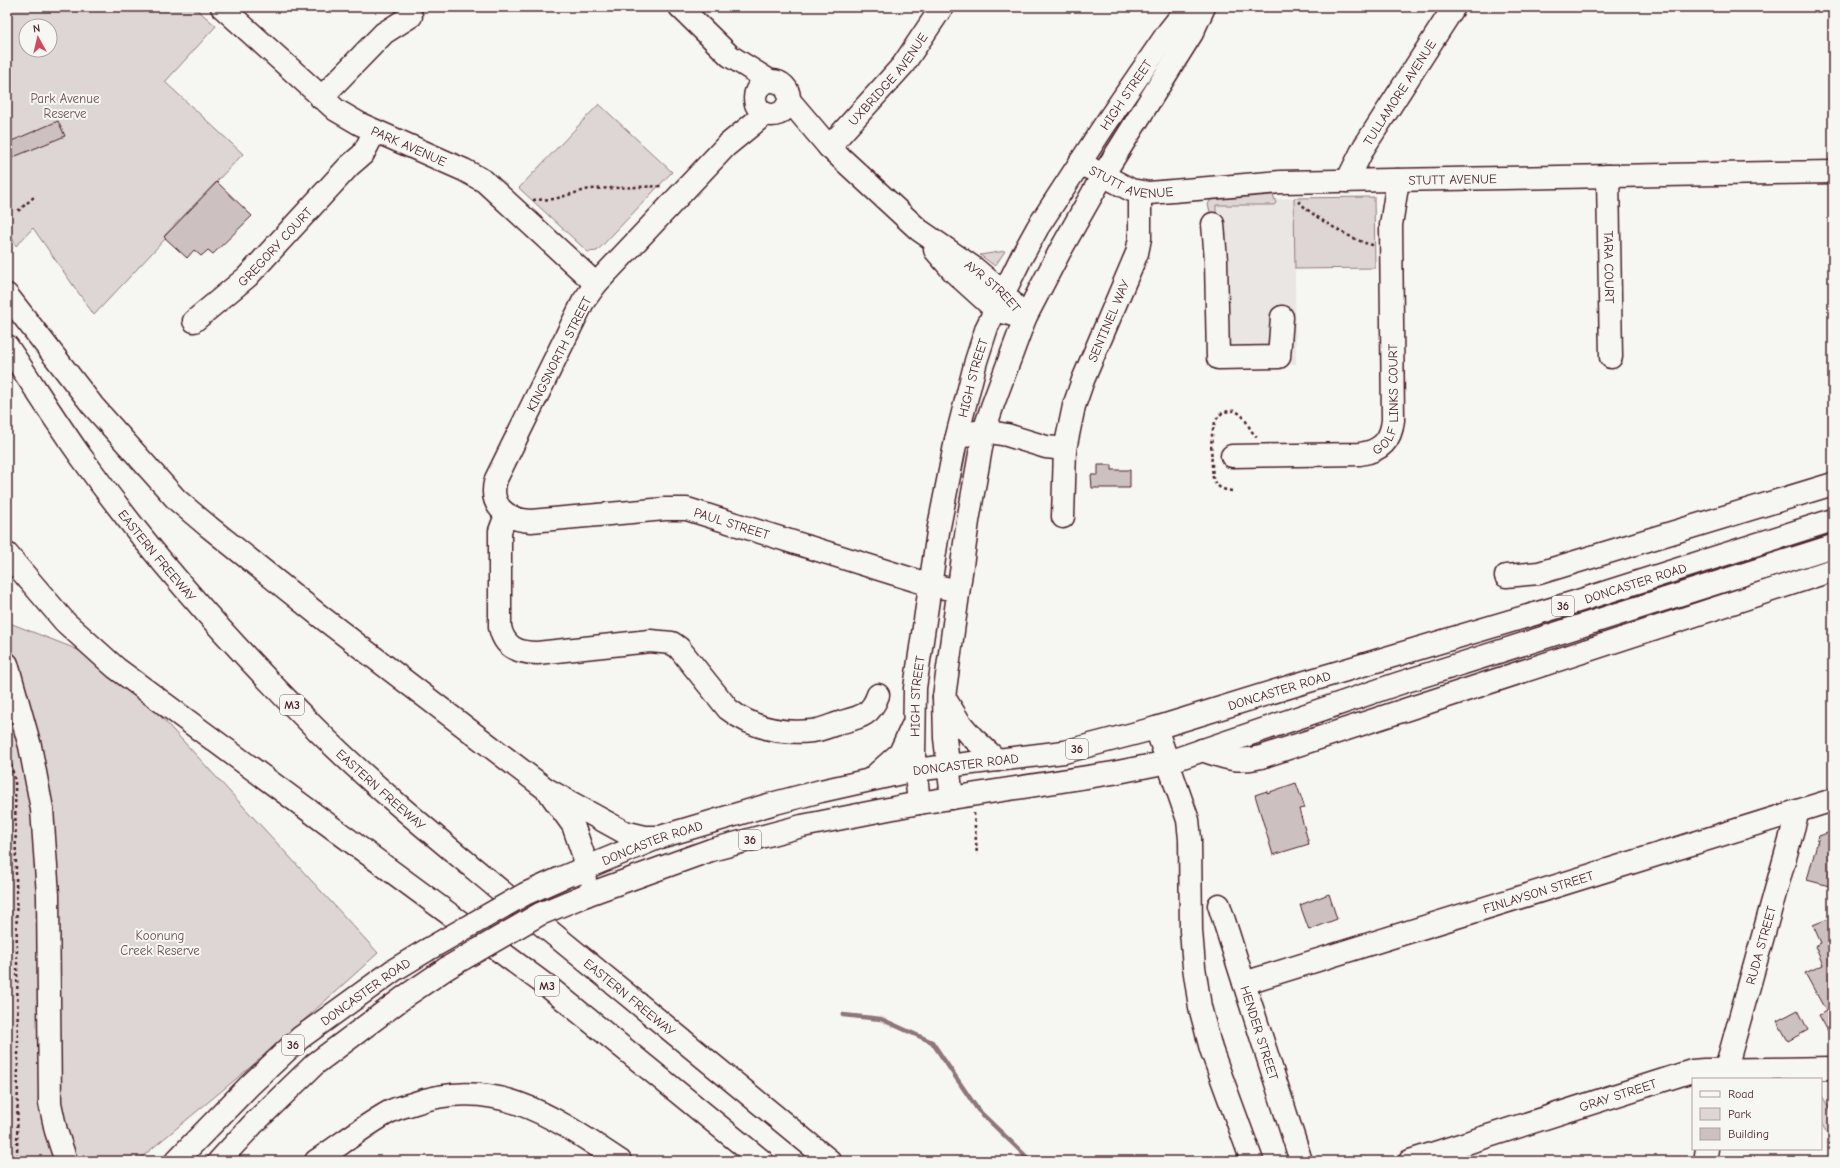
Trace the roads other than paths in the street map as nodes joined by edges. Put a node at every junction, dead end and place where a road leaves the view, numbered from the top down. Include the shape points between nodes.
1 (222, 7) edge
2 (680, 7) edge
3 (942, 7) edge
4 (1188, 7) edge
5 (1204, 7) edge
6 (1454, 7) edge
7 (411, 16) dead end
8 (321, 98) junction
9 (769, 101) junction
10 (368, 127) junction
11 (829, 147) junction
12 (1080, 163) junction
13 (1833, 172) edge
14 (1103, 175) junction
15 (1608, 176) junction
16 (1390, 180) junction
17 (1348, 181) junction
18 (1140, 192) junction
19 (1213, 224) dead end
20 (596, 284) junction
21 (7, 295) edge
22 (1000, 301) junction
23 (1026, 318) junction
24 (1282, 318) dead end
25 (194, 321) dead end
26 (7, 346) edge
27 (1611, 357) dead end
28 (984, 431) junction
29 (956, 440) junction
30 (1064, 449) junction
31 (1232, 456) dead end
32 (1833, 484) edge
33 (504, 512) junction
34 (1063, 517) dead end
35 (1833, 520) edge
36 (1833, 546) edge
37 (7, 554) edge
38 (1833, 570) edge
39 (1506, 576) dead end
40 (930, 585) junction
41 (958, 591) junction
42 (7, 664) edge
43 (878, 695) dead end
44 (944, 697) junction
45 (1333, 706) junction
46 (1221, 708) junction
47 (913, 724) junction
48 (1156, 728) junction
49 (1202, 750) junction
50 (997, 760) junction
51 (1168, 762) junction
52 (948, 765) junction
53 (915, 770) junction
54 (870, 780) junction
55 (546, 789) junction
56 (952, 798) junction
57 (1833, 800) edge
58 (919, 803) junction
59 (1798, 812) junction
60 (660, 837) junction
61 (584, 868) junction
62 (586, 895) junction
63 (1218, 905) dead end
64 (1244, 983) junction
65 (1833, 1068) edge
66 (1724, 1074) edge
67 (1708, 1150) edge
68 (66, 1161) edge
69 (176, 1161) edge
70 (219, 1161) edge
71 (316, 1161) edge
72 (620, 1161) edge
73 (762, 1161) edge
74 (830, 1161) edge
75 (1252, 1161) edge
76 (1301, 1161) edge
77 (1410, 1161) edge
78 (1705, 1161) edge

1 - 8 main road, PARK AVENUE
2 - 9 main road, AYR STREET via 730,56
3 - 11 main road, UXBRIDGE AVENUE via 903,65
4 - 12 main road, HIGH STREET
5 - 14 main road, HIGH STREET via 1192,33
6 - 17 main road, TULLAMORE AVENUE via 1364,147
7 - 8 main road via 393,26 375,41
8 - 10 main road, PARK AVENUE via 336,110
9 - 11 main road, AYR STREET
9 - 20 main road, KINGSNORTH STREET
10 - 20 main road, PARK AVENUE via 484,181
10 - 25 main road, GREGORY COURT via 349,166 247,278
11 - 22 main road, AYR STREET via 919,230 974,268
12 - 14 main road, STUTT AVENUE
12 - 22 main road, HIGH STREET via 1038,227
13 - 15 main road, STUTT AVENUE
14 - 18 main road, STUTT AVENUE
14 - 23 main road, HIGH STREET
15 - 16 main road, STUTT AVENUE
15 - 27 main road, TARA COURT
16 - 17 main road, STUTT AVENUE
16 - 31 main road, GOLF LINKS COURT via 1393,420 1390,436 1376,450 1360,454
17 - 18 main road, STUTT AVENUE via 1265,182 1186,191
18 - 30 main road, SENTINEL WAY via 1140,238 1137,253 1083,380
19 - 24 main road via 1218,358 1279,357
20 - 33 main road, KINGSNORTH STREET via 573,321 496,479 495,498
21 - 55 main road via 93,406 177,500 249,560
22 - 23 main road, AYR STREET
22 - 29 main road, HIGH STREET via 987,327 976,361
23 - 28 main road, HIGH STREET via 1008,360
26 - 74 main road, EASTERN FREEWAY / M3 via 81,458 175,578 317,730 378,787 472,866
28 - 29 main road via 969,433
28 - 30 main road
28 - 41 main road, HIGH STREET
29 - 40 main road, HIGH STREET
30 - 34 main road, SENTINEL WAY
32 - 39 main road via 1539,573
33 - 40 main road, PAUL STREET via 514,519 530,521 687,509
33 - 43 main road via 500,531 500,627 506,643 520,651 538,653 650,641 672,643 679,648 728,709 754,725 766,728 813,731 868,713
35 - 46 main road, DONCASTER ROAD / 36 via 1575,602
36 - 45 main road, DONCASTER ROAD / 36
37 - 73 main road, M3 via 65,622 116,668 551,988
38 - 49 main road via 1261,757 1234,761
40 - 41 main road, PAUL STREET
40 - 47 main road, HIGH STREET via 915,688
41 - 44 main road, HIGH STREET
42 - 68 main road via 30,746 42,809 48,895 50,1103
44 - 50 main road via 968,732
44 - 52 main road, HIGH STREET
45 - 46 main road via 1290,702 1230,721
45 - 49 main road, DONCASTER ROAD / 36
46 - 48 main road, DONCASTER ROAD / 36
47 - 53 main road, HIGH STREET
47 - 54 main road via 900,753
48 - 50 main road, DONCASTER ROAD / 36 via 1064,752
48 - 51 main road
49 - 51 main road, DONCASTER ROAD / 36
50 - 52 main road, DONCASTER ROAD / 36
51 - 56 main road, DONCASTER ROAD / 36
51 - 75 main road via 1188,820 1191,931 1200,1007 1211,1049
52 - 53 main road, DONCASTER ROAD / 36
52 - 56 main road, HIGH STREET
53 - 54 main road, DONCASTER ROAD / 36
53 - 58 main road, HIGH STREET
54 - 60 main road, DONCASTER ROAD / 36 via 775,803
55 - 60 main road via 624,832 645,837
55 - 61 main road via 573,825 583,854
56 - 58 main road, DONCASTER ROAD / 36
57 - 59 main road, FINLAYSON STREET
58 - 62 main road, DONCASTER ROAD / 36 via 802,826 719,848 628,878
59 - 64 main road, FINLAYSON STREET
59 - 66 main road, RUDA STREET
60 - 61 main road, DONCASTER ROAD / 36
61 - 62 main road
61 - 69 main road, DONCASTER ROAD / 36, bridge via 525,894 394,970 300,1038
62 - 70 main road, DONCASTER ROAD / 36, bridge via 540,914 407,995 315,1064
63 - 64 main road, HENDER STREET
64 - 76 main road, HENDER STREET
65 - 66 main road, GRAY STREET
66 - 77 main road, GRAY STREET via 1692,1071
67 - 78 main road
71 - 72 main road via 390,1112 424,1099 449,1094 483,1094 542,1112

